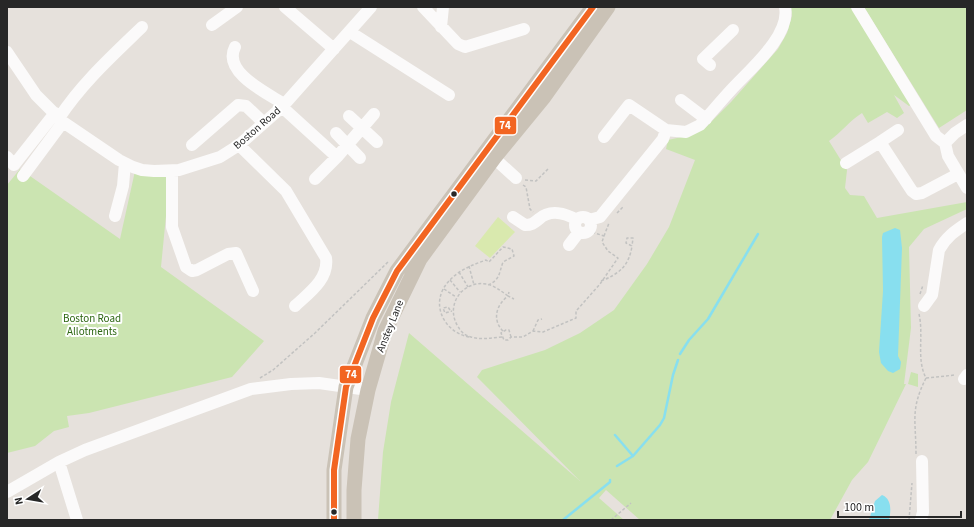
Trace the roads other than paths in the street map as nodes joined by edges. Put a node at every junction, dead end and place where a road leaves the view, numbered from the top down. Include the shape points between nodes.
1 (237, 7) edge
2 (285, 7) edge
3 (371, 7) edge
4 (423, 7) edge
5 (443, 7) edge
6 (593, 7) edge
7 (608, 7) edge
8 (785, 7) edge
9 (857, 7) edge
10 (142, 26) dead end
11 (212, 26) dead end
12 (441, 26) junction
13 (524, 29) dead end
14 (733, 30) dead end
15 (350, 32) junction
16 (235, 47) dead end
17 (334, 49) junction
18 (9, 59) edge
19 (710, 65) dead end
20 (449, 95) dead end
21 (681, 100) dead end
22 (283, 106) junction
23 (374, 114) dead end
24 (349, 116) dead end
25 (59, 118) junction
26 (706, 119) junction
27 (264, 124) junction
28 (967, 125) edge
29 (362, 128) junction
30 (666, 130) junction
31 (898, 130) dead end
32 (336, 133) dead end
33 (604, 137) dead end
34 (377, 142) dead end
35 (880, 142) junction
36 (946, 143) junction
37 (192, 145) dead end
38 (239, 145) junction
39 (347, 145) junction
40 (7, 157) edge
41 (337, 157) junction
42 (360, 158) dead end
43 (494, 158) junction
44 (125, 163) junction
45 (846, 163) dead end
46 (172, 170) junction
47 (958, 174) junction
48 (23, 176) dead end
49 (516, 178) road end
50 (315, 179) dead end
51 (967, 188) edge
52 (115, 216) dead end
53 (513, 217) dead end
54 (967, 223) edge
55 (586, 228) junction
56 (569, 245) dead end
57 (253, 290) dead end
58 (295, 306) dead end
59 (924, 306) dead end
60 (346, 387) junction
61 (368, 390) junction
62 (919, 457) road end
63 (59, 462) junction
64 (7, 492) edge
65 (77, 520) edge
66 (334, 520) edge
67 (354, 520) edge
68 (921, 520) edge

1 - 11 street
2 - 17 street
3 - 15 street, Boston Road
4 - 12 street
5 - 12 street
6 - 60 main road, Anstey Lane via 397,271 373,318
7 - 43 main road, Anstey Lane via 544,97
8 - 26 street via 782,28 768,51
9 - 36 street via 936,136
10 - 25 street via 72,97
12 - 13 street via 458,44 465,47
14 - 19 street via 703,59
15 - 17 street, Boston Road
15 - 20 street
16 - 22 street via 231,53 231,60 237,69
17 - 22 street, Boston Road
18 - 25 street, Boston Road via 36,95
21 - 26 street
22 - 27 street, Boston Road
22 - 41 street
23 - 29 street
24 - 29 street
25 - 40 street via 14,165
25 - 44 street, Boston Road
25 - 48 street
26 - 30 street via 686,132
27 - 37 street via 246,106 238,105
27 - 38 street, Boston Road
28 - 36 street
29 - 34 street
29 - 39 street
30 - 33 street via 629,105
30 - 55 street via 663,139 600,217
31 - 35 street
32 - 39 street
35 - 45 street
35 - 47 street via 912,192 916,194
36 - 47 street via 945,150
38 - 46 street, Boston Road via 220,157
38 - 58 street via 286,191 326,258 323,276
39 - 41 street
39 - 42 street
41 - 50 street
43 - 49 street
43 - 61 main road, Anstey Lane via 420,259 385,331
44 - 46 street, Boston Road via 142,170
44 - 52 street via 123,186
46 - 57 street via 172,227 186,267 192,271 197,270 228,254 236,254
47 - 51 street
53 - 55 street via 525,225 534,224 543,216 562,213 577,220 575,227
54 - 59 street via 947,238 940,250 936,298
55 - 56 street
60 - 61 street
60 - 63 street via 312,383 251,389
60 - 66 main road, Anstey Lane via 334,470
61 - 67 main road, Anstey Lane via 358,439
62 - 68 street via 923,512
63 - 64 street
63 - 65 street

